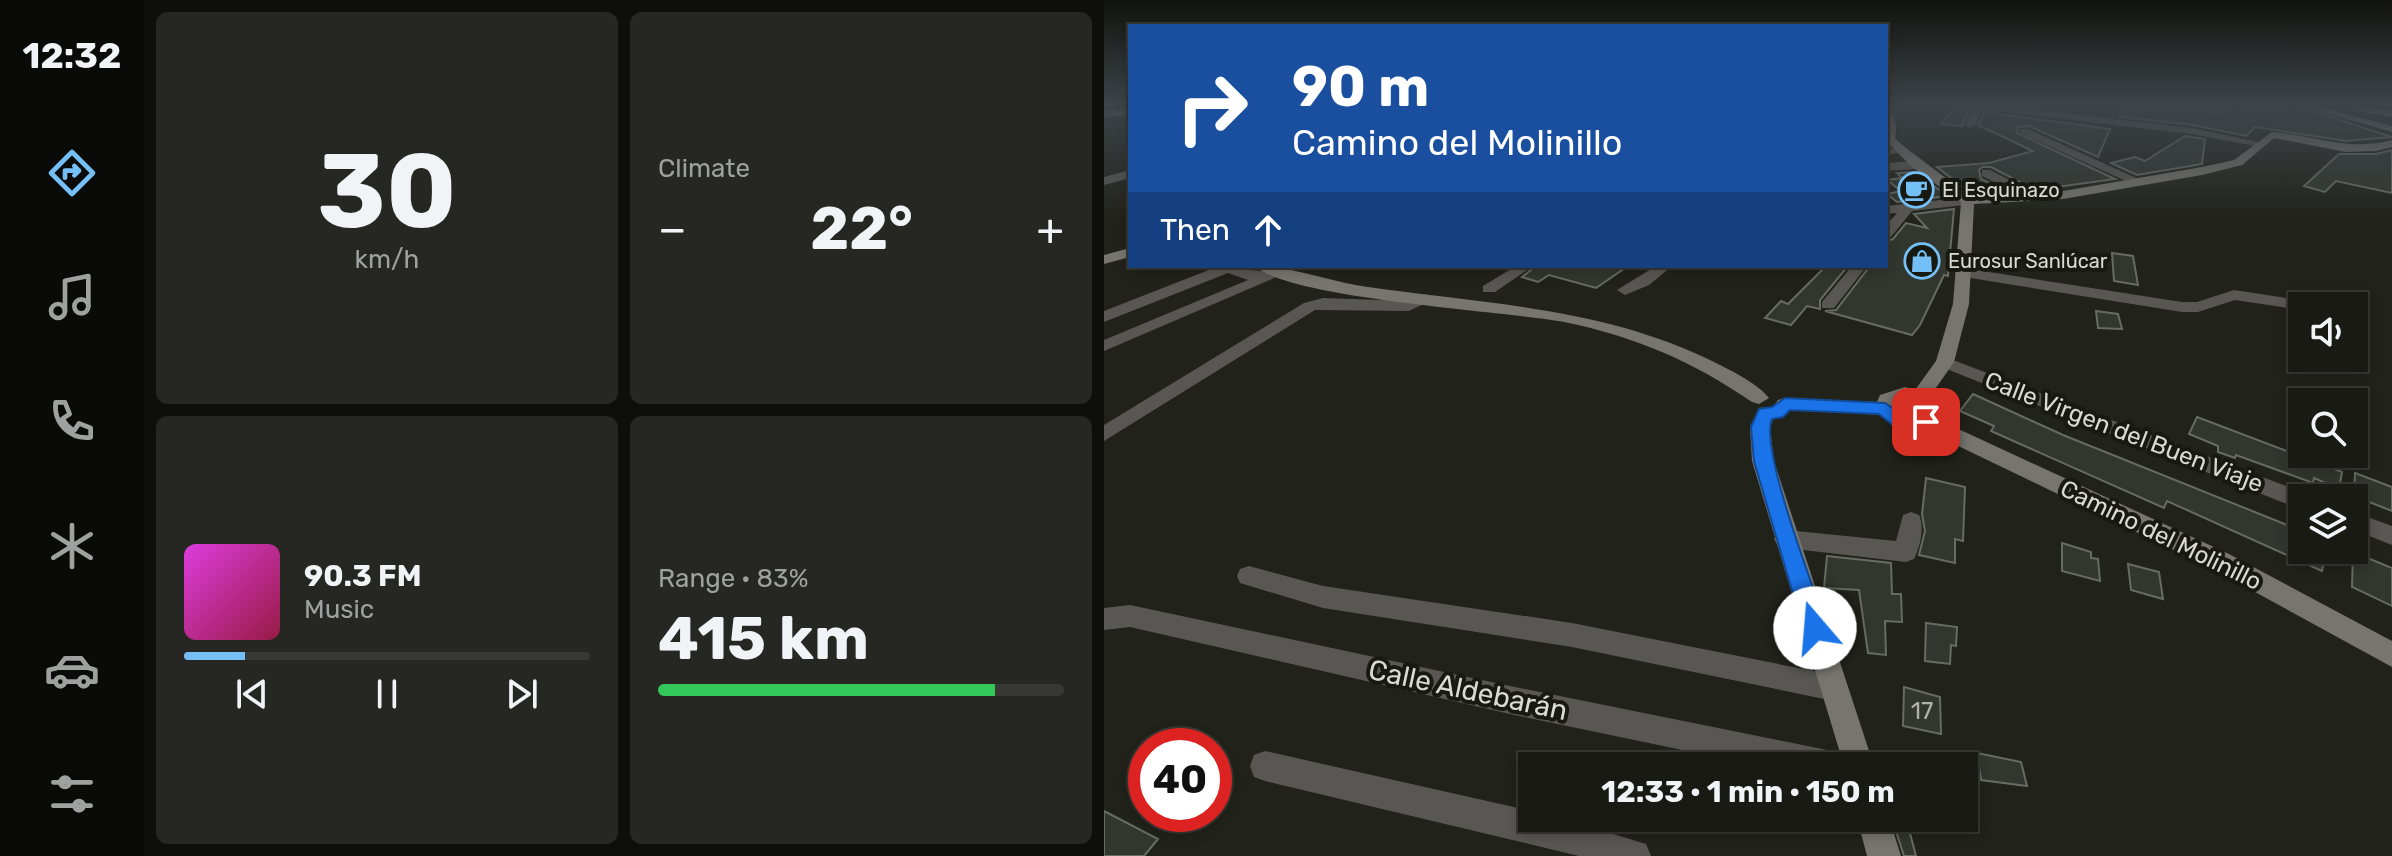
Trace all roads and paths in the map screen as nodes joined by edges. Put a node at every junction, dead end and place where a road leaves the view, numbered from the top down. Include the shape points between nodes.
1 (1894, 144) edge
2 (2053, 144) edge
3 (2261, 144) edge
4 (2319, 144) edge
5 (2389, 144) edge
6 (1901, 151) junction
7 (1888, 152) edge
8 (1128, 161) edge
9 (1914, 165) junction
10 (1104, 166) edge
11 (1888, 167) edge
12 (1986, 173) dead end
13 (1128, 175) edge
14 (1104, 181) edge
15 (2139, 182) junction
16 (2037, 197) junction
17 (1968, 201) junction
18 (1903, 208) junction
19 (1888, 210) edge
20 (1888, 232) edge
21 (1128, 253) edge
22 (1104, 260) edge
23 (1523, 268) edge
24 (1662, 268) edge
25 (1858, 268) edge
26 (1267, 273) edge
27 (1963, 273) junction
28 (1489, 289) dead end
29 (1625, 290) dead end
30 (1426, 299) junction
31 (2288, 303) edge
32 (1828, 305) dead end
33 (1104, 317) edge
34 (1104, 346) edge
35 (1945, 362) junction
36 (1920, 396) junction
37 (1770, 405) junction
38 (1885, 409) junction
39 (1926, 422) junction
40 (1104, 434) edge
41 (2288, 496) edge
42 (1911, 521) dead end
43 (2368, 527) edge
44 (2392, 536) edge
45 (1786, 539) junction
46 (1249, 576) dead end
47 (1104, 619) edge
48 (2392, 655) edge
49 (1834, 688) junction
50 (1764, 752) edge
51 (1855, 752) edge
52 (1265, 766) dead end
53 (1877, 832) edge
54 (1634, 856) edge
55 (1884, 856) edge

1 - 6 street
2 - 15 street
3 - 15 street via 2238,163
4 - 5 street via 2365,151
6 - 7 street
6 - 9 street
8 - 10 street
9 - 11 street
9 - 17 street
12 - 16 street
13 - 14 street
15 - 16 street
16 - 17 street
17 - 18 street
17 - 27 street
18 - 19 street
18 - 20 street
21 - 22 street
23 - 28 street
24 - 29 street
25 - 32 street
26 - 30 street via 1351,291
26 - 33 street via 1227,268
26 - 34 street
27 - 31 street via 2182,307 2234,295
27 - 35 street via 1961,304
30 - 37 street via 1615,327 1681,349
30 - 40 street via 1409,306 1310,306
35 - 36 street
35 - 41 street, Calle Virgen del Buen Viaje
36 - 38 street via 1892,396
36 - 39 street via 1933,409
37 - 38 street
37 - 45 street via 1760,427 1763,461
38 - 39 street via 1901,423
39 - 48 street, Camino del Molinillo via 2220,561
42 - 45 street via 1906,552
43 - 44 street
45 - 49 street
46 - 49 street via 1323,597 1572,635
47 - 50 street, Calle Aldebarán via 1130,616
49 - 51 street
52 - 54 street via 1550,831
53 - 55 street

